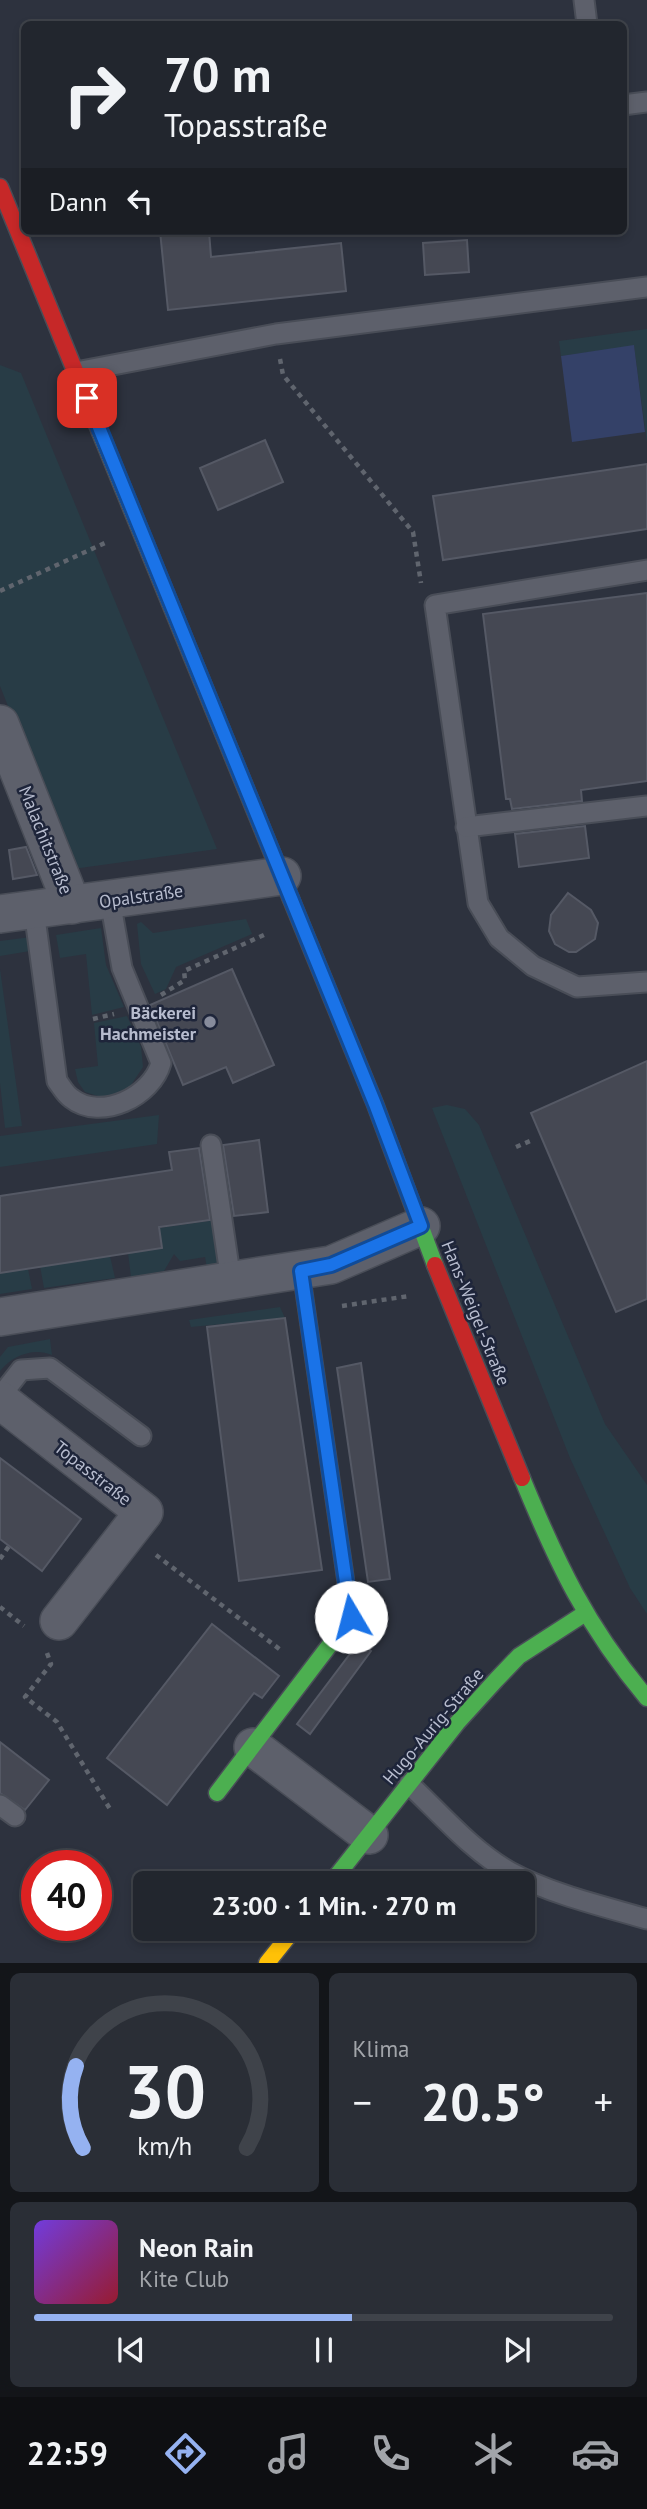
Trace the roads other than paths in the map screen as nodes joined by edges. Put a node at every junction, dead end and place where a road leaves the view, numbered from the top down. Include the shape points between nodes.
1 (584, 0) edge
2 (587, 21) edge
3 (647, 102) edge
4 (627, 104) edge
5 (21, 191) edge
6 (1, 192) edge
7 (647, 287) edge
8 (76, 372) junction
9 (647, 570) edge
10 (2, 733) edge
11 (647, 806) edge
12 (466, 827) junction
13 (282, 876) junction
14 (110, 900) junction
15 (72, 905) junction
16 (17, 912) edge
17 (647, 982) edge
18 (211, 1145) dead end
19 (421, 1226) junction
20 (301, 1271) junction
21 (231, 1281) junction
22 (0, 1317) edge
23 (0, 1399) edge
24 (141, 1436) dead end
25 (584, 1614) junction
26 (45, 1631) road end
27 (647, 1698) edge
28 (253, 1747) junction
29 (409, 1784) junction
30 (217, 1793) dead end
31 (369, 1835) junction
32 (340, 1871) edge
33 (647, 1919) edge
34 (285, 1941) edge
35 (267, 1963) edge

1 - 2 lane
3 - 4 lane
5 - 6 lane
6 - 8 street, Hans-Weigel-Straße
7 - 8 lane via 276,334
8 - 13 street, Hans-Weigel-Straße
9 - 12 lane via 435,605
10 - 15 street, Malachitstraße
11 - 12 lane
12 - 17 lane via 478,903 499,938 533,966 577,987
13 - 14 street, Opalstraße
13 - 19 street, Hans-Weigel-Straße
14 - 15 street, Opalstraße
14 - 16 lane via 122,968 161,1063 144,1091 114,1106 86,1106 70,1098 57,1081
15 - 16 street, Opalstraße
18 - 21 lane
19 - 20 street via 331,1265
19 - 25 street, Hans-Weigel-Straße via 547,1538
20 - 21 street
20 - 28 street via 351,1617
21 - 22 street
23 - 24 lane via 21,1370 50,1367
23 - 26 street, Topasstraße via 144,1512
25 - 27 street, Hans-Weigel-Straße
25 - 29 street, Hugo-Aurig-Straße via 519,1656
28 - 30 street
28 - 31 street
29 - 31 street, Hugo-Aurig-Straße
29 - 33 lane via 484,1855 511,1872
31 - 32 street, Hugo-Aurig-Straße
34 - 35 street

